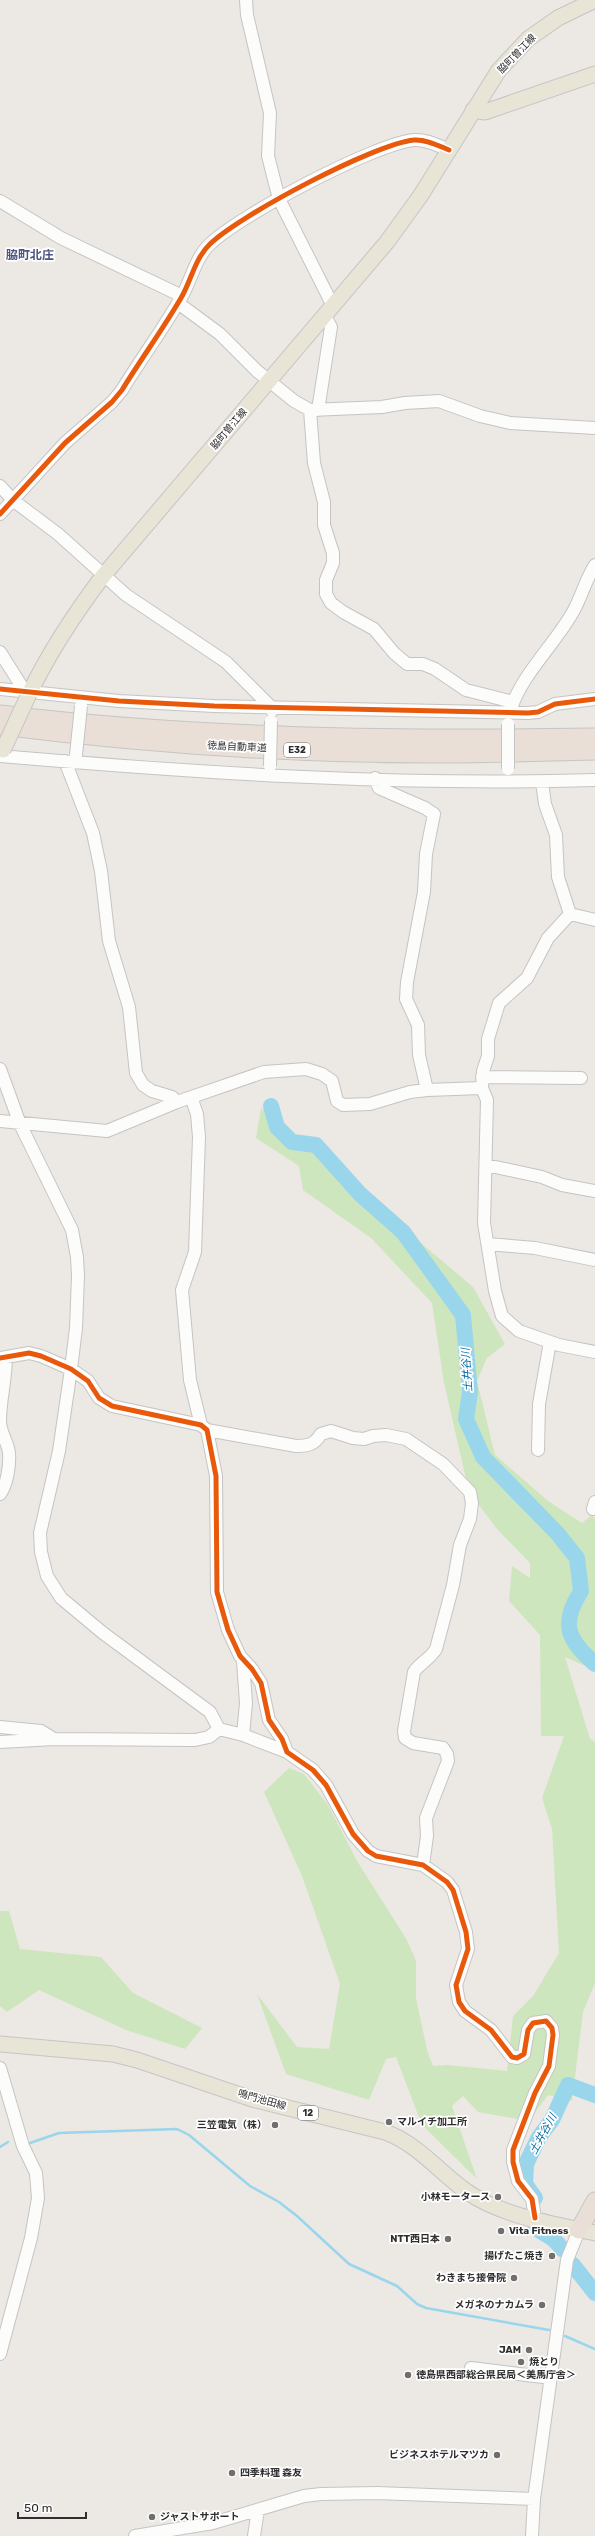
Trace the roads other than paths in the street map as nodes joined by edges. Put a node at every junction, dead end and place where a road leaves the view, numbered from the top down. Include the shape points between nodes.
1 (246, 0) edge
2 (595, 0) edge
3 (595, 74) edge
4 (474, 110) junction
5 (449, 150) junction
6 (279, 199) junction
7 (0, 201) edge
8 (180, 300) junction
9 (329, 311) junction
10 (270, 380) junction
11 (314, 410) junction
12 (595, 428) edge
13 (0, 486) edge
14 (14, 501) junction
15 (0, 514) edge
16 (595, 565) edge
17 (103, 576) junction
18 (0, 652) edge
19 (0, 689) edge
20 (28, 692) junction
21 (595, 698) edge
22 (81, 701) junction
23 (272, 708) junction
24 (510, 713) junction
25 (0, 714) edge
26 (0, 726) edge
27 (595, 737) edge
28 (595, 751) edge
29 (1, 754) edge
30 (72, 760) junction
31 (269, 772) junction
32 (375, 778) junction
33 (595, 780) edge
34 (508, 782) junction
35 (542, 782) junction
36 (570, 914) junction
37 (595, 920) edge
38 (0, 1069) edge
39 (581, 1078) dead end
40 (482, 1083) junction
41 (427, 1090) junction
42 (191, 1097) junction
43 (177, 1102) junction
44 (0, 1121) edge
45 (20, 1124) junction
46 (486, 1165) junction
47 (595, 1191) edge
48 (488, 1244) junction
49 (595, 1260) edge
50 (550, 1342) junction
51 (595, 1352) edge
52 (3, 1358) edge
53 (71, 1369) junction
54 (204, 1428) junction
55 (538, 1450) dead end
56 (0, 1494) edge
57 (243, 1661) junction
58 (0, 1727) edge
59 (219, 1729) junction
60 (243, 1735) junction
61 (54, 1739) junction
62 (0, 1742) edge
63 (287, 1752) junction
64 (423, 1865) junction
65 (0, 2044) edge
66 (0, 2068) edge
67 (595, 2202) edge
68 (535, 2218) junction
69 (587, 2231) edge
70 (0, 2354) edge
71 (471, 2368) dead end
72 (551, 2378) junction
73 (534, 2499) junction
74 (258, 2510) junction
75 (135, 2536) edge
76 (254, 2536) edge
77 (532, 2536) edge

1 - 6 street via 270,113 268,156
2 - 4 main road, 脇町曽江線 via 558,18 528,39 499,70
3 - 4 main road via 485,112
4 - 5 main road, 脇町曽江線
5 - 6 street via 416,140 394,144 334,170
5 - 9 main road, 脇町曽江線 via 421,196 387,242
6 - 8 street via 230,228 209,245
6 - 9 street
7 - 8 street via 61,238 149,278
8 - 10 street
8 - 14 street via 118,394 50,458
9 - 10 main road, 脇町曽江線
9 - 11 street via 331,327
10 - 11 street via 294,401
10 - 17 main road, 脇町曽江線
11 - 12 street via 439,401 480,416 510,423
11 - 24 street via 314,463 324,502 324,525 333,553 333,563 326,580 326,594 331,602 342,612 374,629 394,654 407,664 422,664 435,669 466,690
13 - 14 street
14 - 15 street
14 - 17 street via 58,534
16 - 24 street via 585,580 574,609
17 - 20 main road, 脇町曽江線 via 73,616
17 - 23 street via 126,595 226,662
18 - 20 street
19 - 20 street
20 - 22 street
20 - 29 main road, 脇町曽江線, bridge
21 - 24 street via 555,704 538,712
22 - 23 street
22 - 30 street, bridge
23 - 24 street
23 - 31 street, bridge
24 - 34 street, bridge
25 - 27 highway, 徳島自動車道 / E32 via 169,730 283,736 431,739
26 - 28 highway, 徳島自動車道 / E32 via 168,743 283,750 431,754
29 - 30 street
30 - 31 street
30 - 43 street via 100,863 109,940 129,1007 136,1073 143,1085 152,1091 172,1097
31 - 32 street
32 - 34 street
32 - 41 street via 379,788 434,814 426,854 424,892 406,988 406,999 418,1025 419,1055
33 - 35 street
34 - 35 street
35 - 36 street via 545,804 556,835 558,878
36 - 37 street
36 - 40 street via 548,938 527,978 499,1003 488,1039 488,1056
38 - 45 street
39 - 40 street
40 - 41 street
40 - 46 street via 487,1100
41 - 42 street via 410,1092 370,1104 343,1105 337,1101 332,1081 322,1074 306,1069 264,1072
42 - 43 street
42 - 54 street via 197,1114 199,1137 195,1252 182,1290 190,1380
43 - 45 street via 107,1131
44 - 45 street
45 - 53 street via 72,1230 78,1276
46 - 47 street
46 - 48 street via 484,1223
48 - 49 street via 535,1248
48 - 50 street via 502,1316 519,1331
50 - 51 street
50 - 55 street via 538,1411
52 - 53 street via 29,1353
52 - 56 street via 6,1378 0,1430 9,1452 9,1464
53 - 54 street via 88,1380 104,1402 112,1406
53 - 59 street via 59,1451 40,1533 41,1552 47,1576 61,1598 103,1633 210,1712
54 - 57 street via 216,1476 217,1592 228,1630
54 - 64 street via 296,1446 308,1446 321,1434 331,1431 364,1439 386,1435 406,1440 443,1464 470,1492 470,1518 460,1545 436,1649 414,1672 404,1731 405,1738 413,1743 443,1748 448,1760 426,1818 427,1836
57 - 60 street via 246,1703
57 - 63 street via 261,1683 269,1720 282,1739
58 - 61 street via 41,1731
59 - 60 street
59 - 61 street via 209,1737 195,1740
60 - 63 street
61 - 62 street
63 - 64 street via 323,1781 353,1834 368,1852 376,1856
64 - 68 street via 447,1882 453,1890 466,1932 467,1956 456,1985 459,2002 465,2011 491,2030 512,2057 517,2058 524,2054 528,2030 533,2023 546,2021 552,2028 550,2066 535,2093 513,2150 518,2181 532,2198
65 - 68 main road, 鳴門池田線 / 12 via 119,2056 252,2099 385,2132 402,2138 488,2205
66 - 70 street via 23,2146 36,2173 38,2198 31,2238
67 - 69 highway
68 - 69 main road, 鳴門池田線 / 12
69 - 72 street via 567,2260
71 - 72 street
72 - 73 street
73 - 74 street via 342,2492 304,2496
73 - 77 street
74 - 75 street via 213,2523
74 - 76 street

